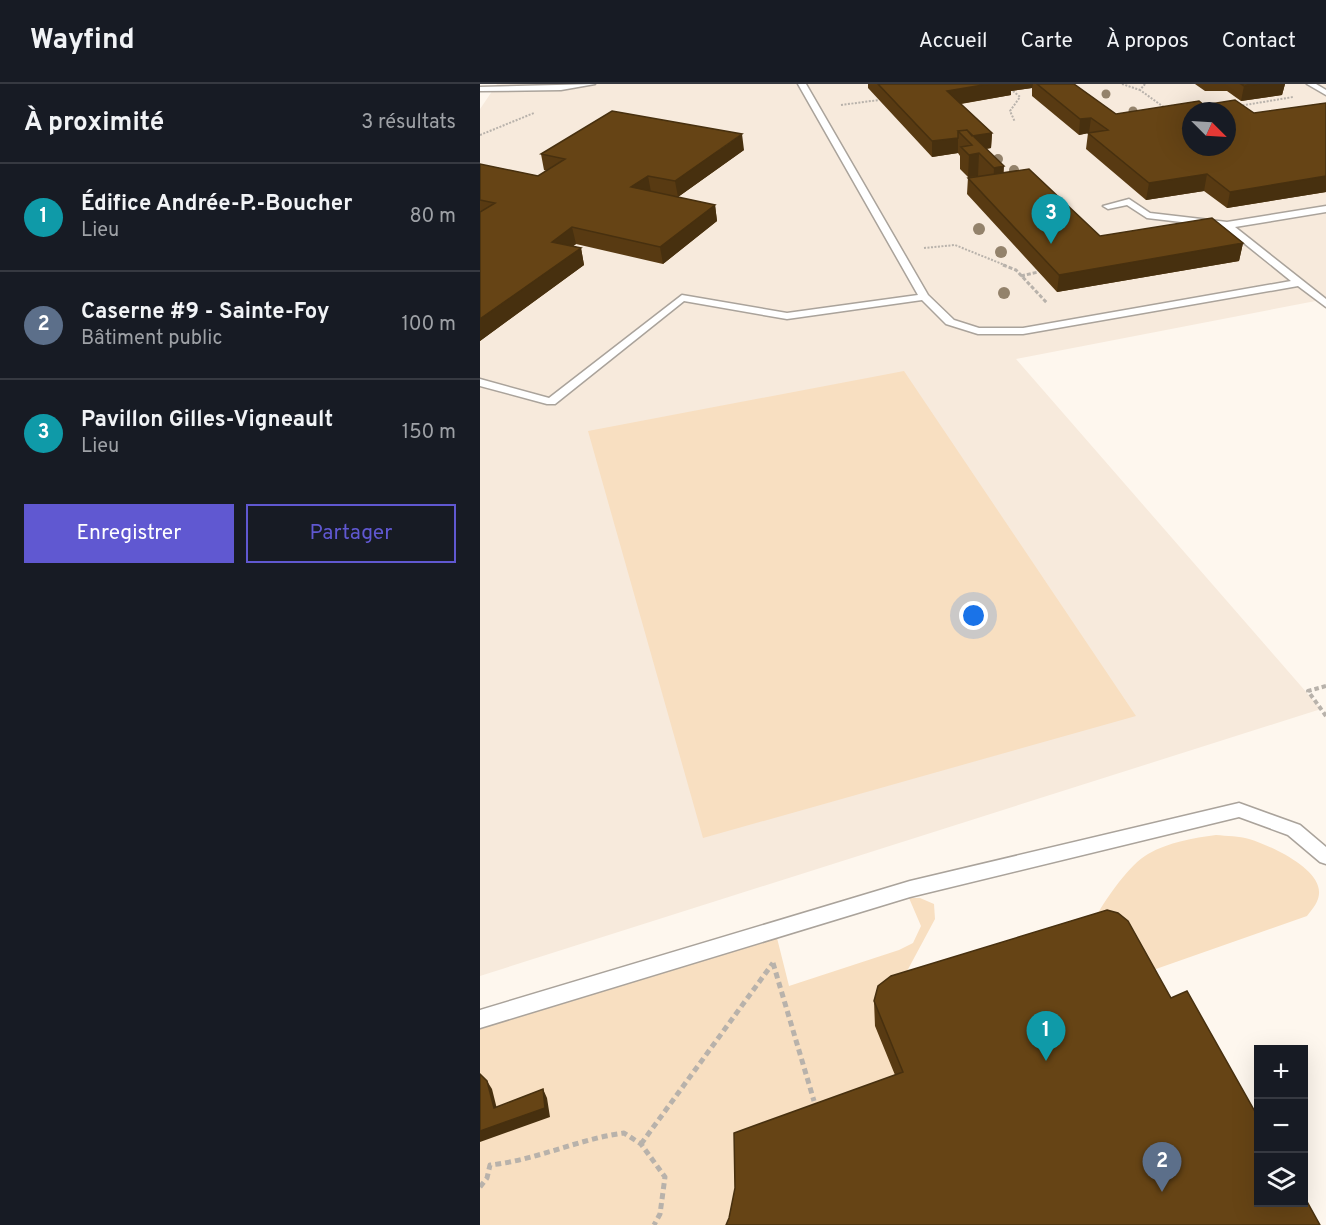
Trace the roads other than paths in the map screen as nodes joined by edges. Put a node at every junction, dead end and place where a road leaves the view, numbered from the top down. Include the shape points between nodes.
1 (591, 84) edge
2 (802, 84) edge
3 (1311, 84) edge
4 (480, 89) edge
5 (1326, 93) edge
6 (1108, 206) dead end
7 (1326, 208) edge
8 (1227, 225) junction
9 (1299, 283) junction
10 (924, 297) junction
11 (1326, 304) edge
12 (480, 382) edge
13 (1326, 857) edge
14 (480, 1019) edge

1 - 4 lane
2 - 10 lane
3 - 5 lane
6 - 8 lane via 1129,202 1147,215
7 - 8 lane
8 - 9 lane
9 - 10 lane via 1023,331 978,331 950,322
9 - 11 lane
10 - 12 lane via 787,316 682,298 551,402
13 - 14 lane via 1294,830 1239,810 910,890

